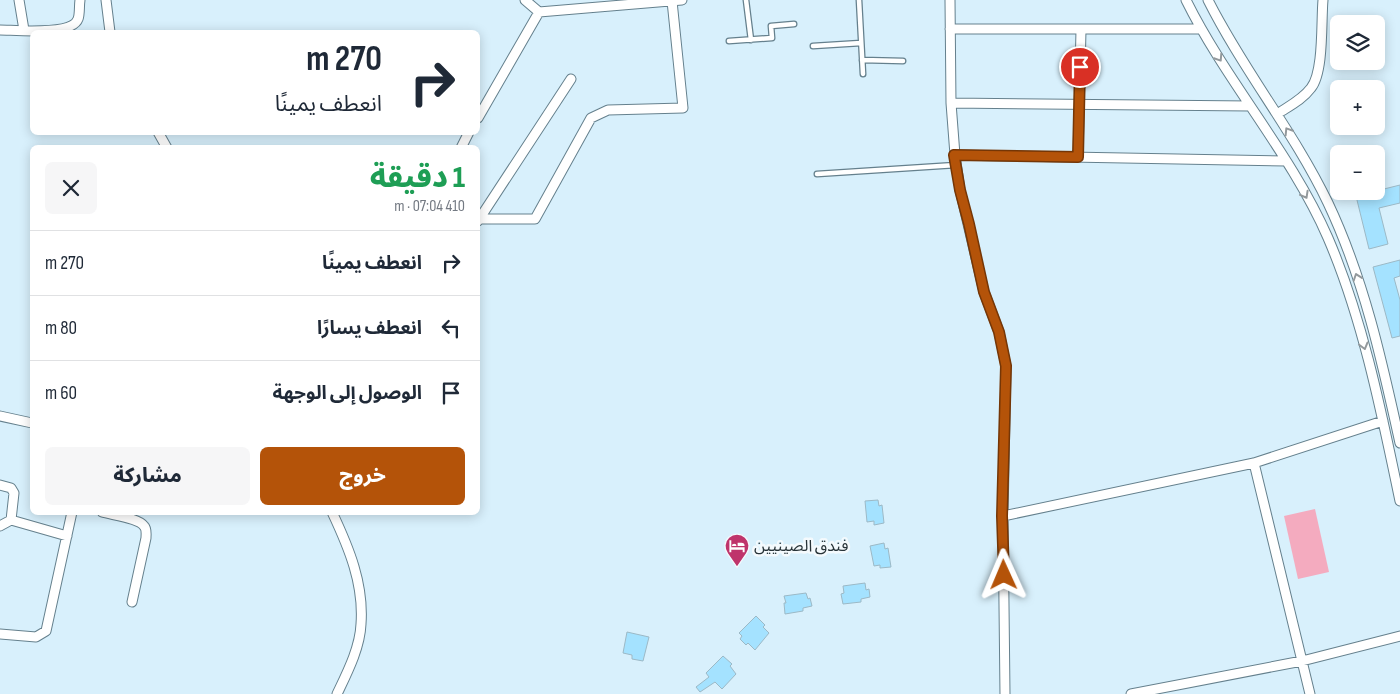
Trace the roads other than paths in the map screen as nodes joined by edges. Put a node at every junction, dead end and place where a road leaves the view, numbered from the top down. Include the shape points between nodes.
1 (18, 0) edge
2 (80, 0) edge
3 (106, 0) edge
4 (525, 0) edge
5 (682, 0) edge
6 (746, 0) edge
7 (859, 0) edge
8 (950, 0) edge
9 (1186, 0) edge
10 (1208, 0) edge
11 (1323, 0) edge
12 (672, 1) edge
13 (538, 12) junction
14 (794, 24) dead end
15 (950, 29) junction
16 (1201, 29) junction
17 (0, 30) edge
18 (24, 30) junction
19 (110, 30) edge
20 (1081, 30) junction
21 (751, 40) junction
22 (729, 41) dead end
23 (861, 43) junction
24 (814, 46) dead end
25 (862, 60) junction
26 (903, 61) dead end
27 (863, 74) dead end
28 (571, 79) dead end
29 (950, 103) junction
30 (1079, 104) junction
31 (1250, 106) junction
32 (480, 114) edge
33 (1277, 114) junction
34 (1078, 157) junction
35 (955, 160) junction
36 (1286, 161) junction
37 (817, 174) dead end
38 (480, 217) edge
39 (480, 220) edge
40 (0, 416) edge
41 (1383, 421) junction
42 (30, 423) edge
43 (1400, 443) edge
44 (1254, 463) junction
45 (0, 485) edge
46 (1400, 501) edge
47 (71, 515) edge
48 (114, 515) edge
49 (333, 515) edge
50 (1002, 516) junction
51 (11, 520) junction
52 (0, 526) edge
53 (67, 536) junction
54 (132, 602) dead end
55 (0, 634) edge
56 (1400, 636) edge
57 (1302, 661) junction
58 (337, 694) edge
59 (1005, 694) edge
60 (1131, 694) edge
61 (1310, 694) edge

1 - 18 street
2 - 18 street via 74,25 59,30
3 - 19 street
4 - 13 street
5 - 12 street
6 - 21 lane
7 - 23 lane
8 - 15 street
9 - 16 street
10 - 33 street
11 - 33 street via 1317,78 1300,100
12 - 13 street
12 - 39 street via 683,108 608,110 591,118 535,219
13 - 32 street
14 - 21 lane via 771,26 772,38
15 - 20 street
15 - 29 street
16 - 20 street
16 -> 31 street
17 - 18 street
20 - 30 street
21 - 22 lane
23 - 24 lane
23 - 25 lane
25 - 26 lane
25 - 27 lane
28 - 38 street
29 - 30 street
29 - 35 street
30 - 31 street
30 - 34 street
31 - 36 street
43 -> 33 street via 1371,317 1352,262 1328,204
34 - 35 street
34 - 36 street
35 - 37 lane
35 - 50 street via 984,292 999,332 1006,366
36 -> 41 street via 1328,237 1341,271 1356,315
40 - 42 street
41 - 44 street
41 - 46 street
44 - 50 street
44 - 57 street
45 - 51 street via 11,488 14,493
47 - 53 street
48 - 54 street via 138,521 146,530
49 - 58 street via 348,546 361,600 361,626 355,651
50 - 59 street
51 - 52 street
51 - 53 street
53 - 55 street via 46,631 36,637
56 - 57 street
57 - 60 street
57 - 61 street

